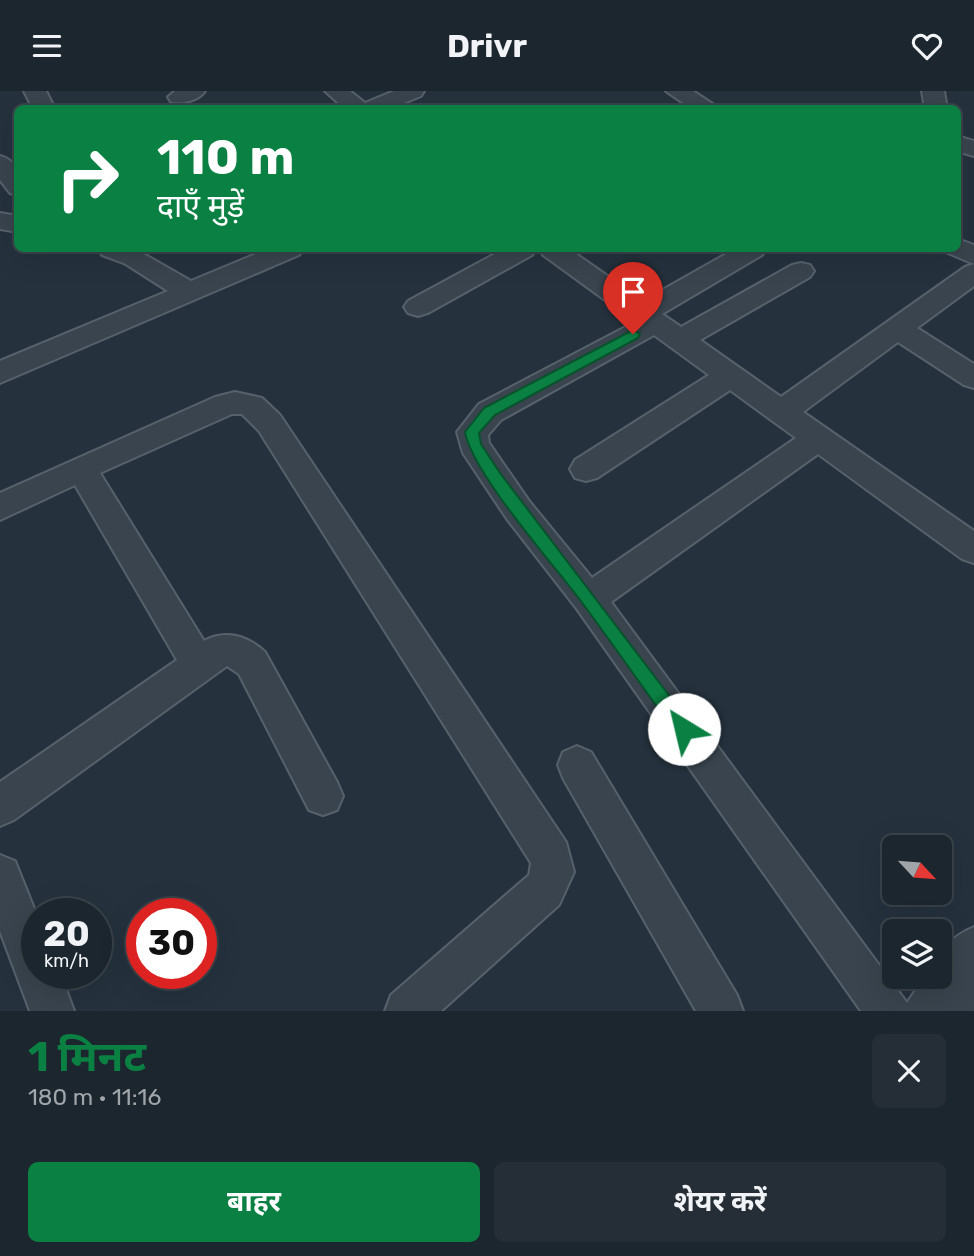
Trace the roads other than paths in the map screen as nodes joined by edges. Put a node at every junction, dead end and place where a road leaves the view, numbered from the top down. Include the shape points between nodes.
1 (336, 91) edge
2 (413, 91) edge
3 (677, 91) edge
4 (355, 105) edge
5 (379, 105) edge
6 (702, 105) edge
7 (0, 163) edge
8 (14, 182) edge
9 (133, 252) edge
10 (283, 252) edge
11 (518, 252) edge
12 (556, 252) edge
13 (748, 252) edge
14 (801, 271) dead end
15 (974, 273) edge
16 (190, 293) junction
17 (418, 307) dead end
18 (650, 317) junction
19 (897, 328) junction
20 (681, 339) junction
21 (0, 373) edge
22 (730, 376) junction
23 (974, 378) edge
24 (780, 413) junction
25 (817, 439) junction
26 (81, 468) junction
27 (586, 469) dead end
28 (0, 507) edge
29 (974, 549) edge
30 (589, 600) junction
31 (199, 665) junction
32 (577, 765) dead end
33 (323, 796) dead end
34 (0, 806) edge
35 (0, 876) edge
36 (21, 930) edge
37 (967, 975) edge
38 (44, 989) edge
39 (52, 1011) edge
40 (407, 1011) edge
41 (721, 1011) edge
42 (888, 1011) edge
43 (926, 1011) edge

1 - 4 street
2 - 5 street
3 - 6 street
7 - 8 street
9 - 16 street
10 - 16 street
11 - 17 street
12 - 18 street
13 - 18 street
14 - 20 street
15 - 19 street
16 - 21 street
18 - 20 street
18 - 30 street via 489,412 472,432 474,445 495,477
19 - 23 street
19 - 24 street
20 - 22 street
22 - 24 street
22 - 27 street
24 - 25 street
25 - 29 street
25 - 30 street
26 - 28 street
26 - 31 street
26 - 40 street via 237,401 260,409 551,857 553,872 544,890
30 - 42 street
31 - 33 street via 221,650 233,649 253,663
31 - 34 street
32 - 41 street
35 - 36 street
37 - 43 street
38 - 39 street

